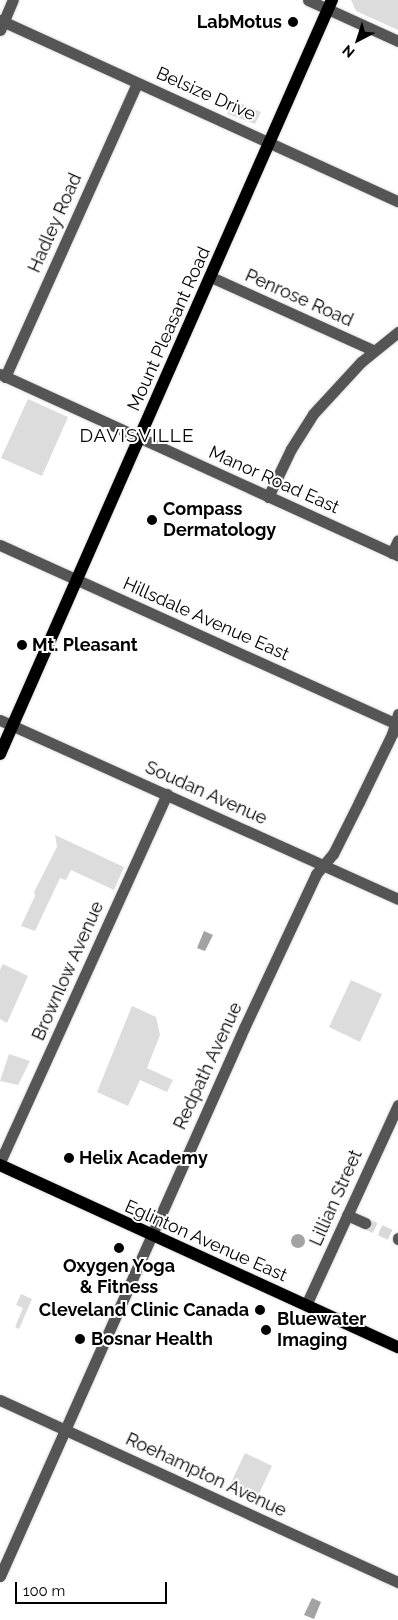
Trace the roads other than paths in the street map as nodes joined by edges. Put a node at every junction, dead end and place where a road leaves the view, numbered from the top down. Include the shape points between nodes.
1 (14, 0) edge
2 (308, 0) edge
3 (330, 4) edge
4 (1, 24) edge
5 (398, 40) edge
6 (137, 83) junction
7 (269, 142) junction
8 (398, 201) edge
9 (211, 277) junction
10 (398, 332) edge
11 (373, 350) junction
12 (3, 375) edge
13 (139, 439) junction
14 (268, 497) junction
15 (398, 540) edge
16 (0, 545) edge
17 (395, 554) edge
18 (77, 580) junction
19 (0, 720) edge
20 (397, 721) edge
21 (13, 726) junction
22 (0, 754) edge
23 (167, 794) junction
24 (323, 865) junction
25 (398, 899) edge
26 (398, 1105) edge
27 (0, 1164) edge
28 (348, 1215) junction
29 (365, 1223) tunnel mouth
30 (151, 1236) junction
31 (306, 1305) junction
32 (398, 1347) edge
33 (0, 1400) edge
34 (64, 1430) junction
35 (0, 1576) edge
36 (398, 1582) edge

1 - 4 street
2 - 3 street
3 - 5 street
3 - 7 main road, Mount Pleasant Road
4 - 6 street, Belsize Drive
6 - 7 street, Belsize Drive
6 - 12 street, Hadley Road
7 - 8 street, Belsize Drive
7 - 9 main road, Mount Pleasant Road
9 - 11 street, Penrose Road
9 - 13 main road, Mount Pleasant Road
10 - 11 street
11 - 14 street via 313,414 291,449
12 - 13 street, Manor Road East
13 - 14 street, Manor Road East
13 - 18 main road, Mount Pleasant Road
14 - 17 street, Manor Road East
15 - 17 street
16 - 18 street, Hillsdale Avenue East
18 - 20 street, Hillsdale Avenue East
18 - 21 main road, Mount Pleasant Road
19 - 21 street, Soudan Avenue
20 - 24 street, Redpath Avenue via 333,854
21 - 22 main road, Mount Pleasant Road
21 - 23 street, Soudan Avenue
23 - 24 street, Soudan Avenue
23 - 27 street, Brownlow Avenue
24 - 25 street, Soudan Avenue
24 - 30 street, Redpath Avenue via 247,1022
26 - 28 street, Lillian Street
27 - 30 main road, Eglinton Avenue East
28 - 29 street
28 - 31 street, Lillian Street
30 - 31 main road, Eglinton Avenue East
30 - 34 street, Redpath Avenue
31 - 32 main road, Eglinton Avenue East
33 - 34 street, Roehampton Avenue
34 - 35 street, Redpath Avenue
34 - 36 street, Roehampton Avenue

